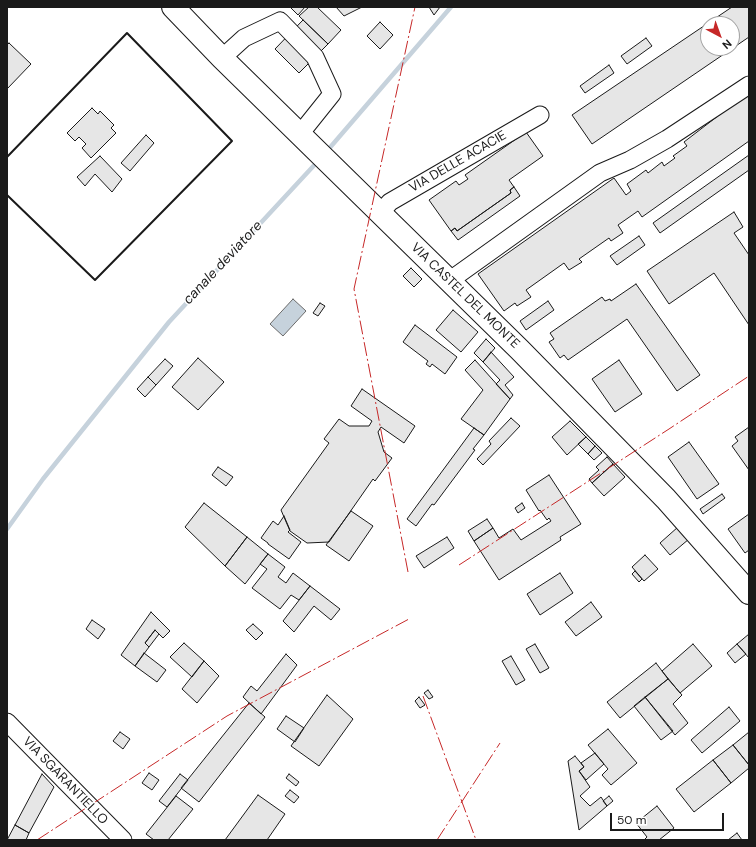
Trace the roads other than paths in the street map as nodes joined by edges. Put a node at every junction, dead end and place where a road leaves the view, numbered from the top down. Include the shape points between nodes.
1 (174, 7) edge
2 (222, 58) junction
3 (749, 84) edge
4 (540, 115) dead end
5 (315, 149) junction
6 (380, 213) junction
7 (449, 280) junction
8 (749, 593) edge
9 (7, 722) edge
10 (123, 840) edge

1 - 2 main road, VIA CASTEL DEL MONTE
2 - 5 main road, VIA CASTEL DEL MONTE
2 - 5 street via 244,38 280,21 315,57 332,94
3 - 7 street via 667,140 600,173
4 - 6 street, VIA DELLE ACACIE via 390,202
5 - 6 main road, VIA CASTEL DEL MONTE
6 - 7 main road, VIA CASTEL DEL MONTE
7 - 8 main road, VIA CASTEL DEL MONTE via 666,499
9 - 10 street, VIA SGARANTIELLO

